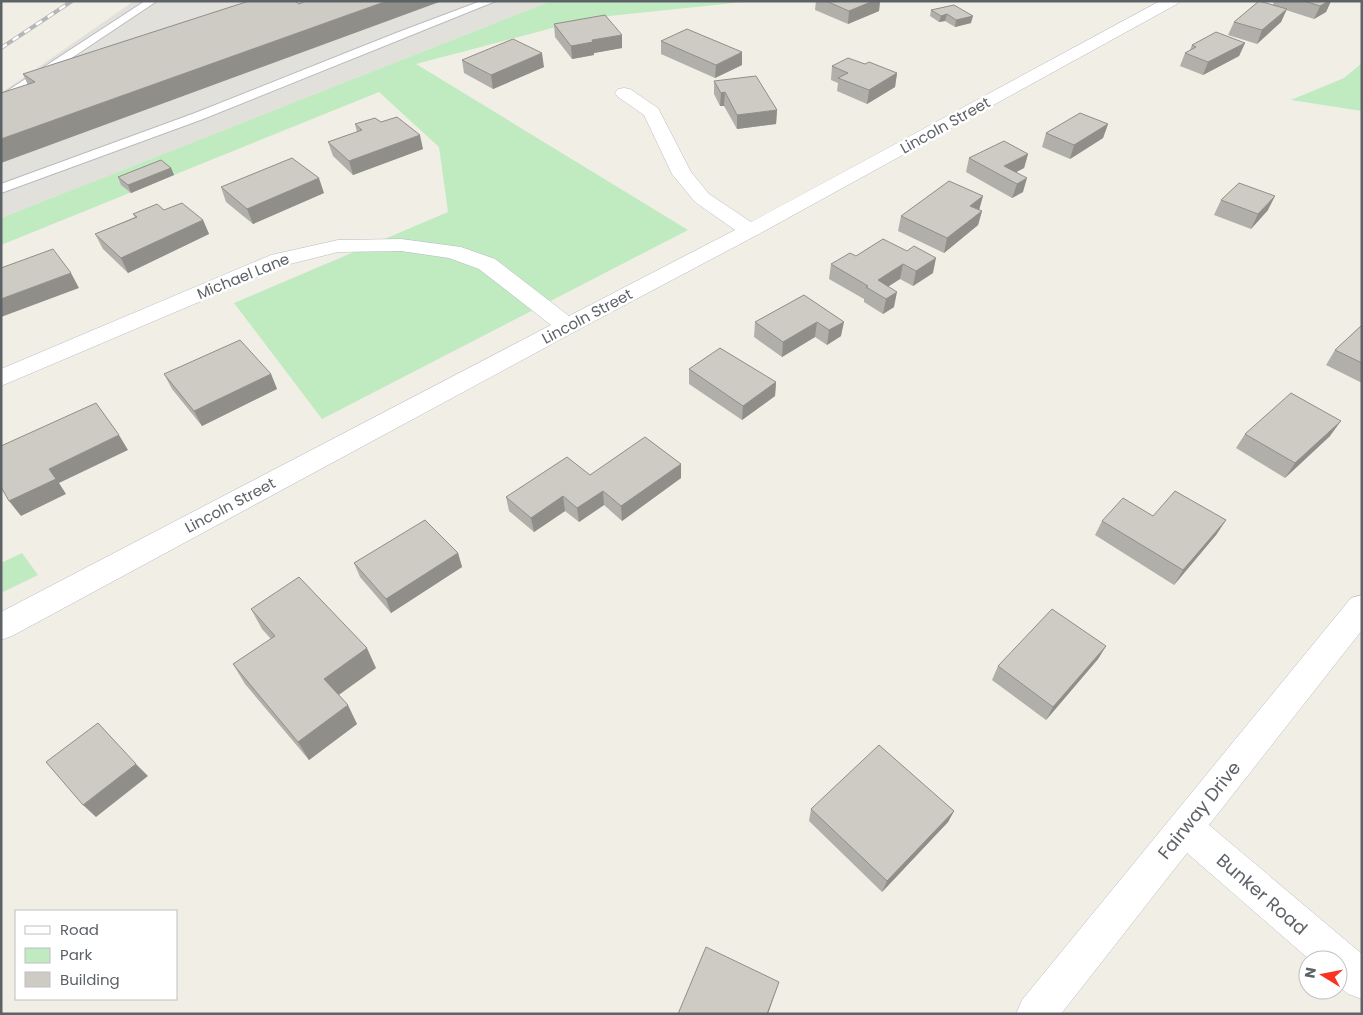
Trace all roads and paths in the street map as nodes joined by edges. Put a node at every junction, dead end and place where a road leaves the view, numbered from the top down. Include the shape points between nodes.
1 (152, 1) edge
2 (491, 1) edge
3 (1172, 1) edge
4 (624, 93) dead end
5 (1, 101) edge
6 (1, 189) edge
7 (750, 231) junction
8 (567, 326) junction
9 (1, 378) edge
10 (1362, 607) edge
11 (1, 627) edge
12 (1185, 828) junction
13 (1362, 980) edge
14 (1036, 1014) edge

1 - 5 lane
2 - 6 lane via 199,116
3 - 7 street, Lincoln Street
4 - 7 street via 652,112 682,174 702,198
7 - 8 street, Lincoln Street
8 - 9 street, Michael Lane via 487,264 454,252 401,245 338,246 279,260
8 - 11 street, Lincoln Street
10 - 12 street, Fairway Drive
12 - 13 street, Bunker Road
12 - 14 street, Fairway Drive

